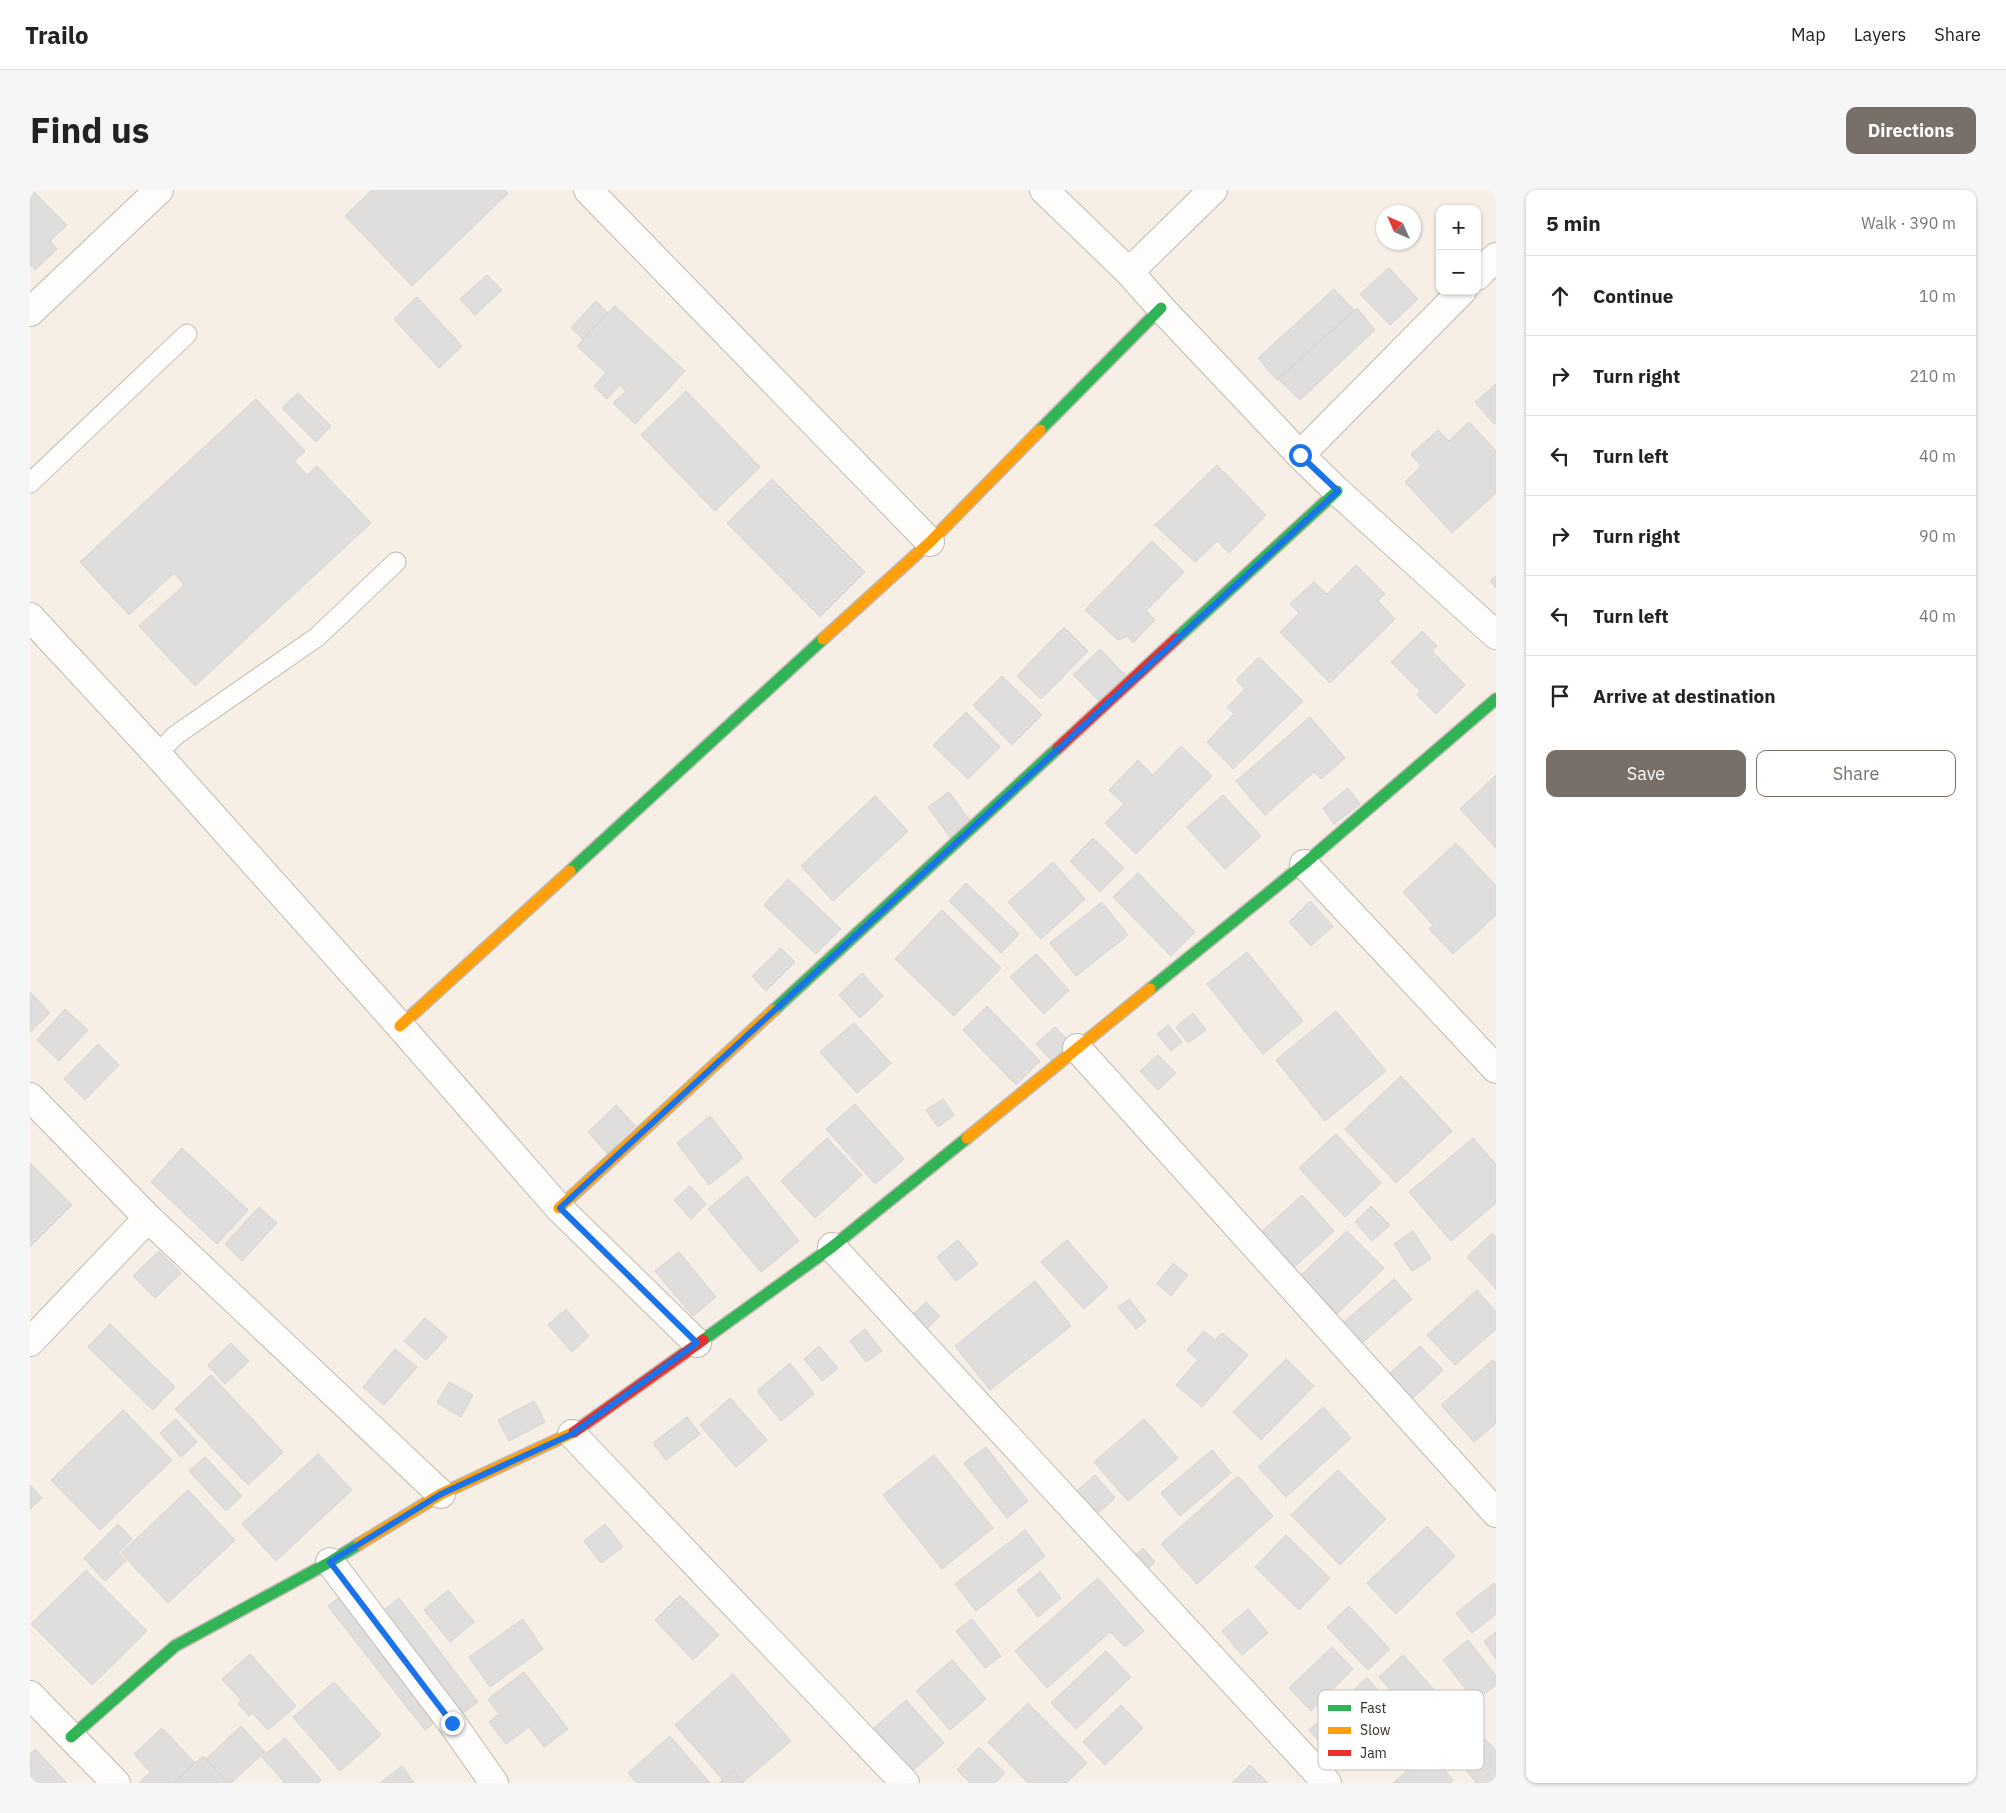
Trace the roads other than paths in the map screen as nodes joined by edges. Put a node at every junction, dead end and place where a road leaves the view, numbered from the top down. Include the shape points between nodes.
1 (159, 190) edge
2 (588, 190) edge
3 (1044, 190) edge
4 (1213, 190) edge
5 (1496, 257) edge
6 (1129, 272) junction
7 (1481, 272) edge
8 (1458, 295) edge
9 (1161, 308) junction
10 (30, 312) edge
11 (187, 334) dead end
12 (1300, 455) junction
13 (30, 483) edge
14 (1338, 491) junction
15 (930, 542) junction
16 (396, 562) dead end
17 (30, 617) edge
18 (1496, 635) edge
19 (1496, 699) edge
20 (157, 754) junction
21 (1304, 864) junction
22 (400, 1026) junction
23 (1077, 1048) junction
24 (1496, 1069) edge
25 (30, 1097) edge
26 (560, 1208) junction
27 (148, 1218) junction
28 (832, 1247) junction
29 (30, 1342) edge
30 (697, 1343) junction
31 (572, 1434) junction
32 (441, 1494) junction
33 (1496, 1513) edge
34 (330, 1562) junction
35 (30, 1695) edge
36 (71, 1737) junction
37 (116, 1783) edge
38 (494, 1783) edge
39 (905, 1783) edge
40 (1327, 1783) edge

1 - 10 street
2 - 15 street
3 - 6 street
4 - 6 street
5 - 7 street
6 - 9 street
8 - 12 street
9 - 12 street
9 - 15 street
11 - 13 lane
12 - 14 street
14 - 18 street
14 - 26 street
15 - 22 street
16 - 20 lane via 317,637 176,735
17 - 20 street
19 - 21 street
20 - 22 street
21 - 23 street
21 - 24 street
22 - 26 street
23 - 28 street
23 - 33 street
25 - 27 street
26 - 30 street
27 - 29 street
27 - 32 street
28 - 30 street
28 - 40 street
30 - 31 street
31 - 32 street
31 - 39 street
32 - 34 street
34 - 36 street via 175,1646
34 - 38 street
35 - 36 street
36 - 37 street

